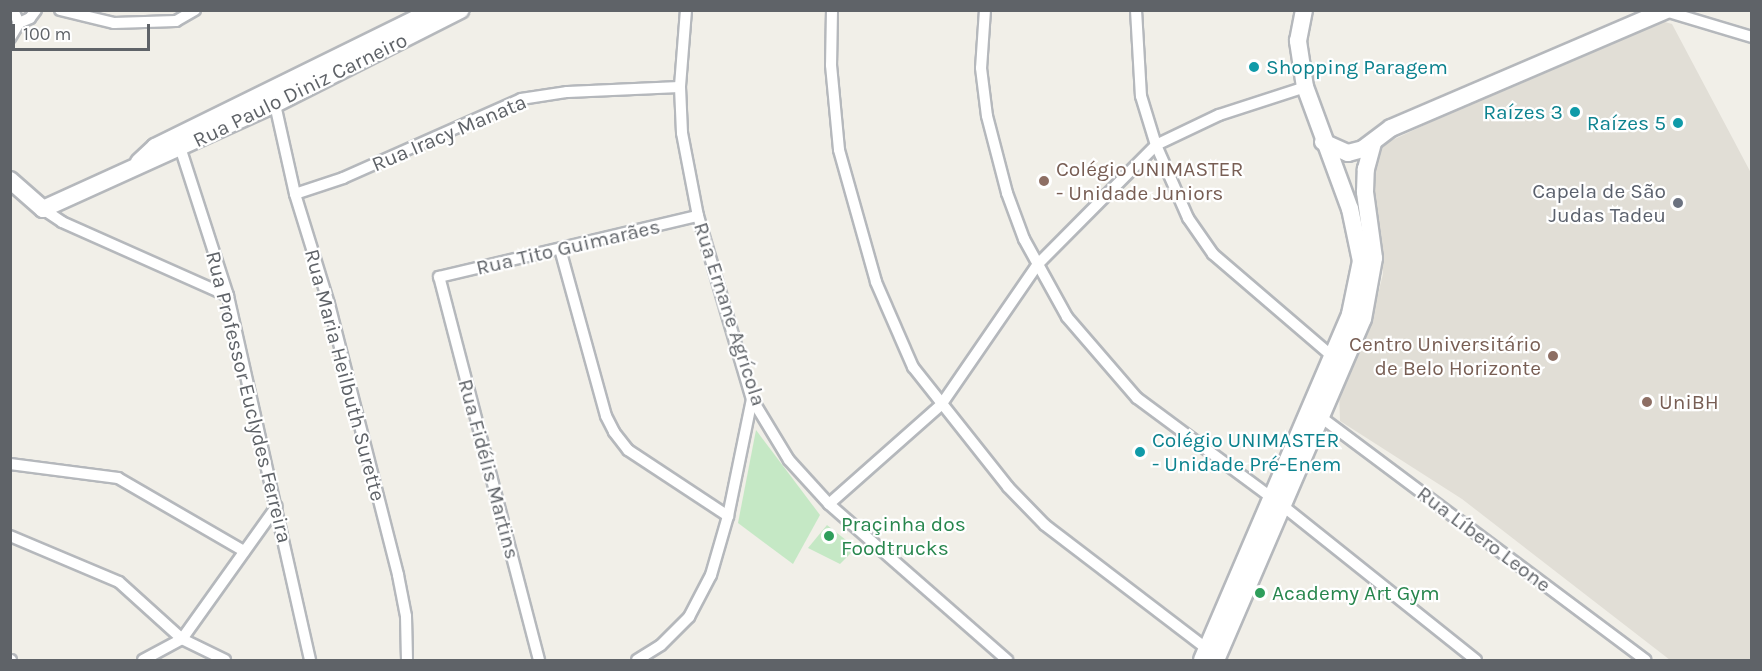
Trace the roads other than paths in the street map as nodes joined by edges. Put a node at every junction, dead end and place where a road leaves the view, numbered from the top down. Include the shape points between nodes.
1 (13, 10) edge
2 (36, 10) edge
3 (60, 10) edge
4 (195, 10) edge
5 (460, 10) edge
6 (686, 10) edge
7 (832, 10) edge
8 (985, 10) edge
9 (1136, 10) edge
10 (1304, 10) edge
11 (1665, 11) edge
12 (1632, 17) edge
13 (427, 18) edge
14 (19, 23) junction
15 (1752, 37) edge
16 (10, 38) edge
17 (680, 87) junction
18 (1305, 87) junction
19 (274, 97) junction
20 (1323, 141) junction
21 (178, 143) junction
22 (1373, 143) junction
23 (1156, 145) junction
24 (10, 180) edge
25 (295, 194) junction
26 (43, 209) junction
27 (698, 216) junction
28 (560, 249) junction
29 (1038, 264) junction
30 (439, 277) joint
31 (228, 296) junction
32 (1332, 356) junction
33 (1326, 390) junction
34 (752, 399) junction
35 (940, 405) junction
36 (1322, 418) junction
37 (10, 464) edge
38 (1277, 502) junction
39 (829, 504) junction
40 (277, 506) junction
41 (728, 516) junction
42 (10, 536) edge
43 (243, 551) junction
44 (182, 639) junction
45 (1214, 657) edge
46 (143, 660) edge
47 (225, 660) edge
48 (310, 660) edge
49 (407, 660) edge
50 (539, 660) edge
51 (637, 660) edge
52 (1007, 660) edge
53 (1476, 660) edge
54 (1646, 660) edge

1 - 14 street
2 - 14 street
3 - 4 street via 114,23 176,21
5 - 13 main road, Rua Paulo Diniz Carneiro
6 - 17 street, Rua Ernane Agrícola
7 - 35 street via 831,65 838,150 861,237 913,368
8 - 29 street via 981,68 987,116 1006,194
9 - 23 street via 1141,96
10 - 18 main road via 1298,40
11 - 12 main road
11 - 15 street
12 - 22 main road via 1391,128
13 - 19 main road, Rua Paulo Diniz Carneiro
14 - 16 street
17 - 25 street, Rua Iracy Manata via 521,99 343,178
17 - 27 street, Rua Ernane Agrícola via 682,133
18 - 20 main road
18 - 23 street via 1219,115
19 - 21 main road, Rua Paulo Diniz Carneiro
19 - 25 street, Rua Maria Heilbuth Surette
20 - 22 main road via 1348,153
20 - 32 main road via 1350,209 1361,261 1350,314
21 - 26 main road, Rua Paulo Diniz Carneiro
21 - 31 street, Rua Professor Euclydes Ferreira
22 - 33 main road via 1365,192 1374,258 1371,289 1363,319
23 - 29 street
23 - 32 street via 1188,218 1213,254
24 - 26 main road
25 - 49 street, Rua Maria Heilbuth Surette via 329,304 398,575 406,616
26 - 31 street via 62,222
27 - 28 street, Rua Tito Guimarães
27 - 34 street, Rua Ernane Agrícola
28 - 30 street, Rua Tito Guimarães
28 - 41 street via 606,416 615,432 628,450
29 - 35 street
29 - 38 street via 1067,317 1137,398
30 - 50 street, Rua Fidélis Martins
31 - 40 street, Rua Professor Euclydes Ferreira
32 - 33 main road
33 - 36 main road via 1338,407
33 - 38 main road
34 - 39 street, Rua Ernane Agrícola via 789,460
34 - 41 street
35 - 39 street
35 - 45 street via 1045,525
36 - 38 main road
36 - 54 street, Rua Líbero Leone
37 - 43 street via 118,478
38 - 45 main road
38 - 53 street
39 - 52 street, Rua Ernane Agrícola
40 - 43 street
40 - 48 street, Rua Professor Euclydes Ferreira
41 - 51 street via 711,575 689,617 661,645
42 - 44 street via 119,582
43 - 44 street
44 - 46 street
44 - 47 street

